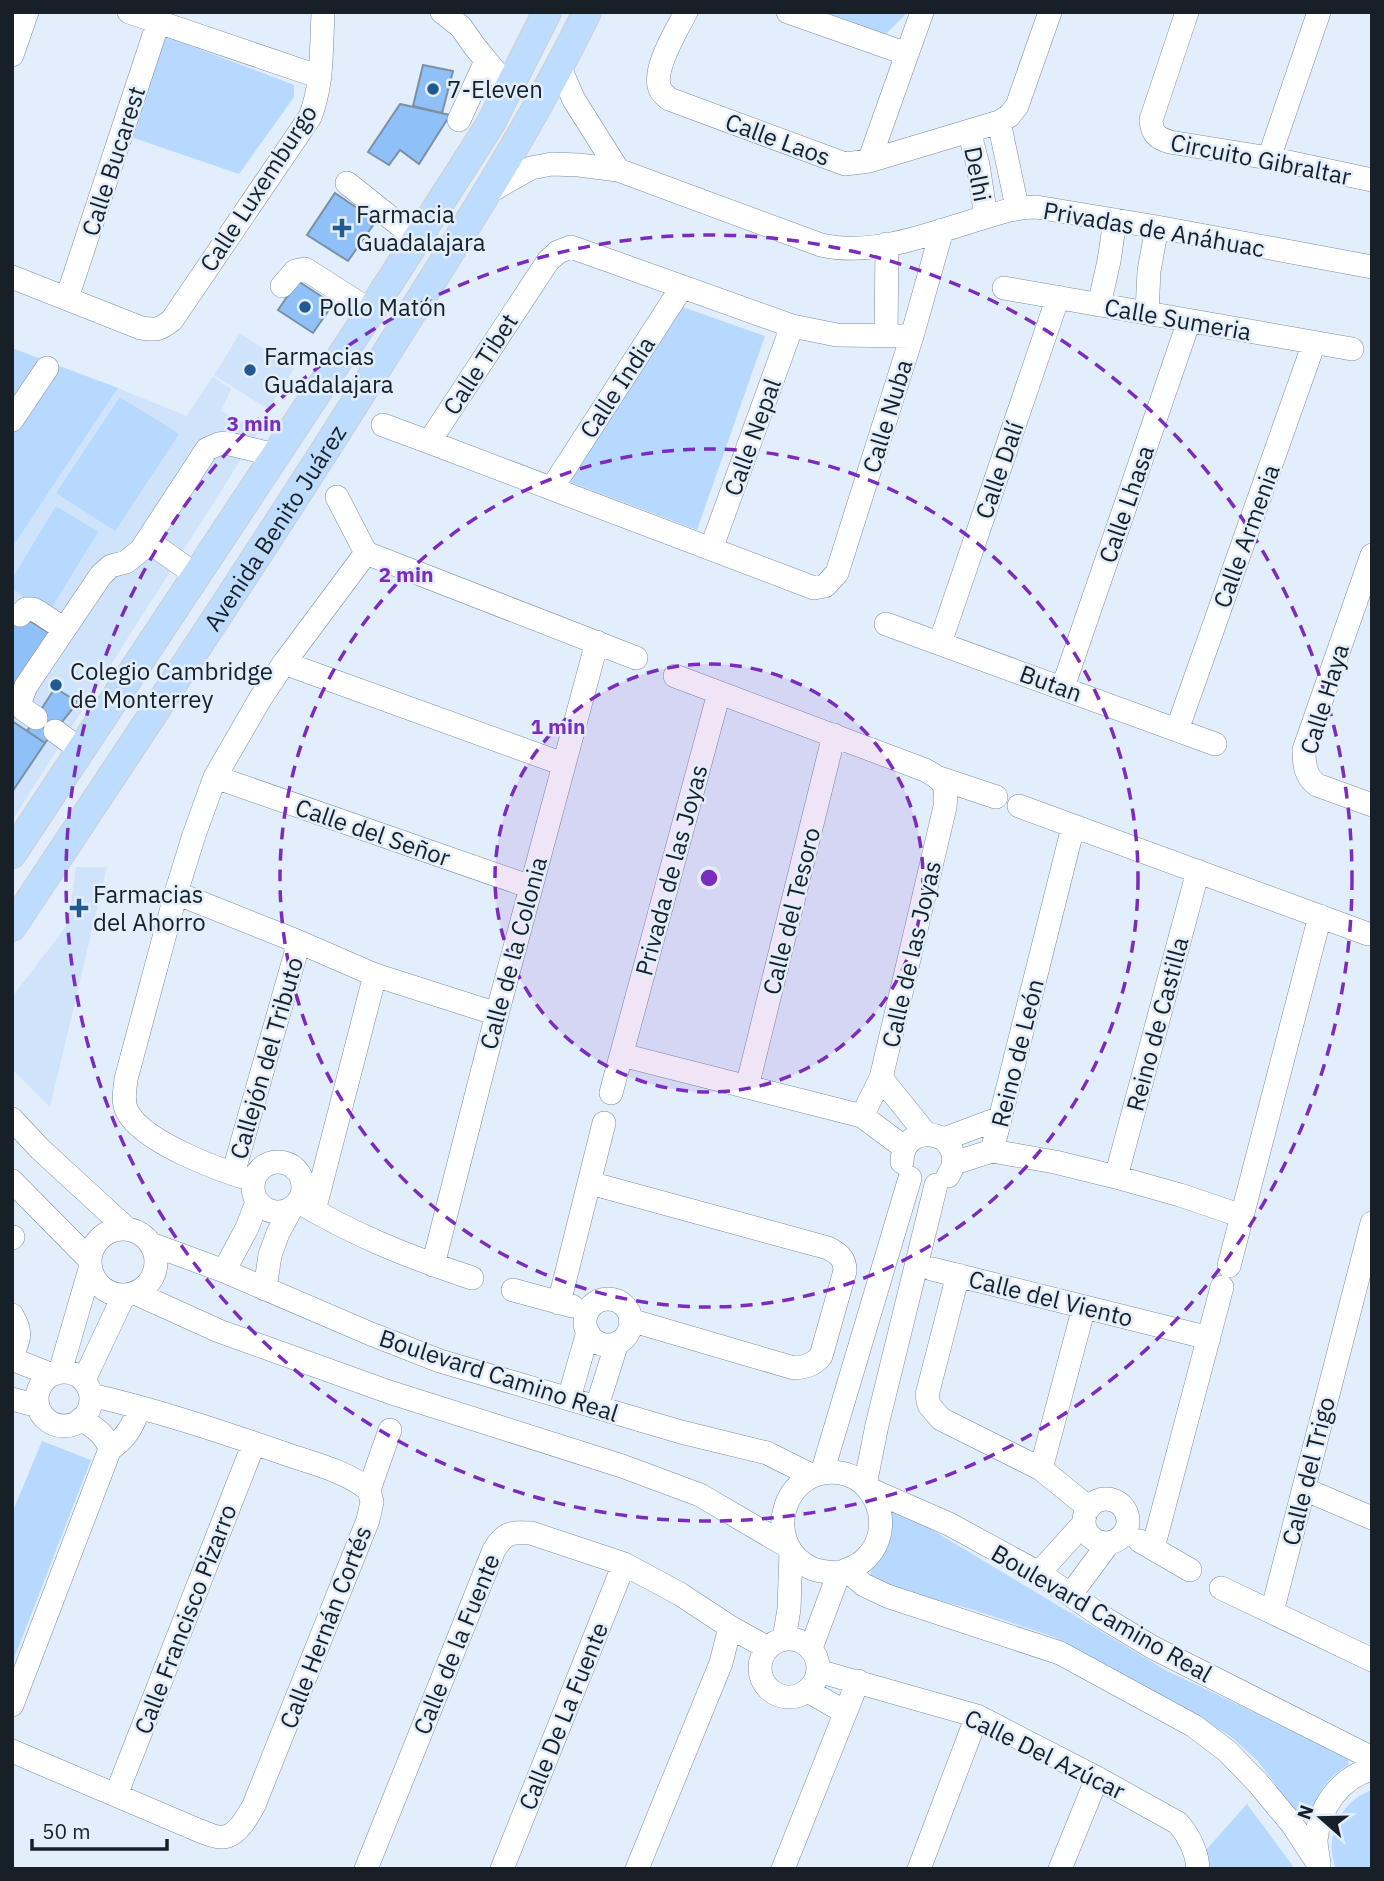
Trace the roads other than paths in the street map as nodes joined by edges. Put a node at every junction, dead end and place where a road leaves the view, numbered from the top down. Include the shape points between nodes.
1 (27, 12) edge
2 (129, 12) edge
3 (442, 12) edge
4 (547, 12) edge
5 (587, 12) edge
6 (686, 12) edge
7 (788, 12) edge
8 (922, 12) edge
9 (1050, 12) edge
10 (1187, 12) edge
11 (1319, 12) edge
12 (323, 14) dead end
13 (158, 23) junction
14 (907, 54) junction
15 (12, 55) edge
16 (486, 61) junction
17 (560, 68) junction
18 (320, 77) junction
19 (509, 89) junction
20 (459, 120) dead end
21 (999, 122) junction
22 (492, 123) junction
23 (969, 131) junction
24 (1269, 158) junction
25 (869, 161) junction
26 (618, 170) junction
27 (1372, 180) edge
28 (347, 183) dead end
29 (487, 193) junction
30 (1017, 207) junction
31 (986, 217) junction
32 (1115, 220) junction
33 (1157, 227) junction
34 (942, 230) junction
35 (416, 238) junction
36 (887, 244) junction
37 (1372, 268) edge
38 (12, 277) edge
39 (282, 286) dead end
40 (682, 287) junction
41 (1004, 288) dead end
42 (67, 298) junction
43 (1058, 298) junction
44 (1099, 305) junction
45 (371, 311) junction
46 (1147, 313) junction
47 (1189, 321) junction
48 (792, 326) junction
49 (886, 336) junction
50 (912, 336) junction
51 (1314, 343) junction
52 (1352, 349) dead end
53 (47, 368) dead end
54 (13, 417) edge
55 (383, 425) dead end
56 (429, 442) junction
57 (275, 455) junction
58 (552, 488) junction
59 (337, 497) dead end
60 (148, 541) junction
61 (711, 549) junction
62 (366, 553) junction
63 (1372, 555) edge
64 (196, 575) junction
65 (814, 588) joint
66 (20, 615) dead end
67 (886, 624) dead end
68 (64, 629) junction
69 (597, 642) junction
70 (940, 643) junction
71 (636, 658) dead end
72 (284, 663) junction
73 (675, 676) dead end
74 (1063, 687) junction
75 (719, 693) junction
76 (36, 718) dead end
77 (1177, 730) junction
78 (55, 732) dead end
79 (834, 735) junction
80 (1215, 744) dead end
81 (80, 750) junction
82 (563, 764) junction
83 (215, 778) junction
84 (939, 778) junction
85 (996, 797) dead end
86 (1372, 805) edge
87 (1019, 806) dead end
88 (1073, 827) junction
89 (12, 854) edge
90 (1198, 872) junction
91 (531, 887) junction
92 (176, 893) junction
93 (1320, 916) junction
94 (12, 927) edge
95 (1368, 933) dead end
96 (299, 942) junction
97 (375, 975) junction
98 (497, 1014) junction
99 (622, 1055) junction
100 (881, 1078) junction
101 (747, 1087) junction
102 (611, 1093) dead end
103 (862, 1116) junction
104 (1000, 1118) junction
105 (12, 1119) edge
106 (604, 1123) dead end
107 (935, 1136) junction
108 (905, 1148) junction
109 (992, 1151) junction
110 (954, 1163) junction
111 (1116, 1177) junction
112 (909, 1178) junction
113 (12, 1181) edge
114 (590, 1183) junction
115 (248, 1185) junction
116 (936, 1185) junction
117 (301, 1207) junction
118 (1242, 1216) junction
119 (1372, 1223) edge
120 (126, 1228) junction
121 (151, 1244) junction
122 (90, 1264) junction
123 (433, 1265) junction
124 (932, 1269) dead end
125 (224, 1272) junction
126 (958, 1275) junction
127 (472, 1278) dead end
128 (265, 1289) junction
129 (513, 1290) dead end
130 (130, 1294) junction
131 (559, 1303) junction
132 (1084, 1307) junction
133 (12, 1315) edge
134 (630, 1320) junction
135 (588, 1321) junction
136 (1209, 1338) junction
137 (617, 1343) junction
138 (12, 1357) edge
139 (56, 1373) junction
140 (87, 1387) junction
141 (569, 1398) junction
142 (12, 1399) edge
143 (38, 1406) junction
144 (597, 1406) junction
145 (139, 1407) junction
146 (82, 1419) junction
147 (390, 1430) dead end
148 (254, 1443) junction
149 (110, 1449) junction
150 (1041, 1469) junction
151 (817, 1474) junction
152 (867, 1487) junction
153 (1304, 1489) junction
154 (369, 1490) junction
155 (1087, 1515) junction
156 (1372, 1518) edge
157 (1117, 1538) junction
158 (1153, 1548) junction
159 (790, 1549) junction
160 (624, 1564) junction
161 (1190, 1570) dead end
162 (843, 1572) junction
163 (1039, 1573) junction
164 (1221, 1588) dead end
165 (1071, 1594) junction
166 (1272, 1612) junction
167 (730, 1627) junction
168 (776, 1644) junction
169 (811, 1648) junction
170 (1372, 1660) edge
171 (722, 1663) junction
172 (761, 1675) junction
173 (813, 1681) junction
174 (858, 1681) junction
175 (12, 1705) edge
176 (845, 1712) junction
177 (977, 1716) junction
178 (12, 1751) edge
179 (1372, 1758) edge
180 (1372, 1769) edge
181 (1097, 1778) junction
182 (117, 1796) junction
183 (1320, 1867) edge
184 (366, 1869) edge
185 (502, 1869) edge
186 (638, 1869) edge
187 (783, 1869) edge
188 (919, 1869) edge
189 (1060, 1869) edge
190 (1198, 1869) edge

1 - 15 street
2 - 13 street
3 - 16 street via 461,27
4 - 19 main road, Avenida Benito Juárez
5 - 17 main road, Avenida Benito Juárez
6 - 25 street, Calle Laos via 659,68 661,92 669,99 845,164
7 - 14 street
8 - 14 street
9 - 21 street, Calle Laos via 1017,106
10 - 24 street, Circuito Gibraltar via 1153,109 1152,131 1170,142
11 - 24 street
12 - 18 street, Calle Luxemburgo
13 - 18 street
13 - 42 street, Calle Bucarest
14 - 25 street
16 - 19 street
16 - 20 street
17 - 26 street via 574,100
17 - 29 main road, Avenida Benito Juárez
18 - 42 street, Calle Luxemburgo via 310,117 172,320 155,330 141,328
19 - 22 main road, Avenida Benito Juárez
21 - 23 street, Calle Laos
21 - 30 street, Delhi
22 - 29 main road via 482,174
22 - 35 main road, Avenida Benito Juárez
23 - 25 street, Calle Laos
23 - 31 street, Delhi
24 - 27 street, Circuito Gibraltar
26 - 29 street, Privadas de Anáhuac via 552,164 531,168
26 - 36 street, Privadas de Anáhuac via 821,245 849,249
28 - 35 street
29 - 94 main road, Avenida Benito Juárez via 315,467
30 - 31 street, Privadas de Anáhuac
30 - 32 street, Privadas de Anáhuac
31 - 34 street, Privadas de Anáhuac
32 - 33 street, Privadas de Anáhuac
32 - 44 street
33 - 37 street, Privadas de Anáhuac
33 - 46 street
34 - 36 street, Privadas de Anáhuac
34 - 50 street, Calle Nuba
35 - 45 main road, Avenida Benito Juárez
36 - 49 street, Calle Nuba
38 - 42 street
39 - 45 street via 295,271 305,270
40 - 48 street, Calle Tibet
40 - 56 street, Calle Tibet via 571,247 558,252
40 - 58 street, Calle India
41 - 43 street, Calle Sumeria
43 - 44 street, Calle Sumeria
43 - 70 street, Calle Dalí
44 - 46 street, Calle Sumeria
45 - 57 main road, Avenida Benito Juárez
46 - 47 street, Calle Sumeria
47 - 51 street, Calle Sumeria
47 - 74 street, Calle Lhasa
48 - 49 street, Calle Tibet via 837,335
48 - 61 street, Calle Nepal
49 - 50 street, Calle Tibet
50 - 65 street, Calle Nuba via 838,573 825,586
51 - 52 street, Calle Sumeria
51 - 77 street, Calle Armenia
53 - 54 street
55 - 56 street
56 - 58 street, Calle Tibet
57 - 60 street via 226,443 207,449
57 - 64 main road, Avenida Benito Juárez
58 - 61 street, Calle Tibet
59 - 62 street
60 - 64 street
60 - 68 street via 134,558 101,575
61 - 65 street, Calle Tibet
62 - 69 street
62 - 72 street
63 - 86 street, Calle Haya via 1304,750 1310,780
64 - 81 main road, Avenida Benito Juárez
66 - 68 street via 33,609
67 - 70 street, Butan
68 - 76 street via 22,694 23,709
69 - 71 street
69 - 82 street, Calle de la Colonia
70 - 74 street, Butan
72 - 82 street
72 - 83 street
73 - 75 street
74 - 77 street, Butan
75 - 79 street
75 - 99 street, Privada de las Joyas
77 - 80 street, Butan
78 - 81 street
79 - 84 street
79 - 101 street, Calle del Tesoro
81 - 89 main road, Avenida Benito Juárez
82 - 91 street, Calle de la Colonia
83 - 91 street, Calle del Señor
83 - 92 street
84 - 85 street
84 - 100 street, Calle de las Joyas via 946,793 945,807
87 - 88 street
88 - 90 street
88 - 104 street, Reino de León
90 - 93 street
90 - 111 street, Reino de Castilla
91 - 98 street, Calle de la Colonia
92 - 96 street
92 - 115 street via 126,1079 126,1109 132,1120 172,1147
93 - 95 street
93 - 118 street
96 - 97 street
96 - 115 street, Callejón del Tributo
97 - 98 street
97 - 117 street
98 - 123 street, Calle de la Colonia
99 - 101 street
99 - 102 street, Privada de las Joyas
100 - 103 street, Calle de las Joyas
100 - 107 street
101 - 103 street
103 - 108 street
104 - 107 street
104 - 109 street, Reino de León
105 - 120 street
106 - 114 street
107 - 108 street via 918,1136
107 - 110 street via 950,1145
108 - 112 street via 902,1164
109 - 110 street
109 - 111 street, Reino de León
110 - 116 street via 948,1176
111 - 118 street, Reino de León
112 - 116 street via 922,1185
112 - 151 street
113 - 122 street
114 - 131 street
114 - 134 street via 828,1248 843,1258 845,1265 821,1356 806,1367 794,1368
115 - 117 street via 268,1211
115 - 117 street via 262,1167 286,1163 302,1179
115 - 125 street, Callejón del Tributo via 247,1228
116 - 152 street via 877,1425
117 - 123 street
117 - 128 street via 278,1233
118 - 136 street
119 - 153 street, Calle del Trigo
120 - 121 street via 141,1233
120 - 122 street via 102,1236 95,1243
121 - 125 street, Boulevard Camino Real
121 - 130 street via 154,1272 143,1288
122 - 130 street via 94,1278 106,1291
122 - 139 street
123 - 127 street
124 - 126 street
125 - 128 street, Boulevard Camino Real
126 - 132 street, Calle del Viento
126 - 150 street, Calle del Viento via 927,1395 929,1405 941,1419
128 - 141 street, Boulevard Camino Real via 440,1361
129 - 131 street
130 - 140 street
130 - 159 street, Boulevard Camino Real via 389,1392 622,1465 700,1495
131 - 135 street
132 - 136 street, Calle del Viento
132 - 150 street
133 - 138 street via 20,1332
134 - 135 street via 625,1307 613,1300 599,1301
134 - 137 street via 628,1334
135 - 137 street via 597,1342
135 - 141 street
136 - 158 street
137 - 144 street
138 - 139 street
139 - 140 street via 69,1372
139 - 143 street via 40,1388
140 - 145 street
140 - 146 street via 91,1404
141 - 144 street, Boulevard Camino Real
142 - 143 street
143 - 146 street via 56,1425
144 - 151 street, Boulevard Camino Real via 767,1453
145 - 148 street
145 - 149 street via 131,1429
146 - 149 street via 101,1432
147 - 154 street
148 - 154 street via 341,1473
148 - 182 street, Calle Francisco Pizarro
149 - 175 street
150 - 155 street, Calle del Viento
151 - 152 street via 845,1474
151 - 159 street via 799,1485 785,1505 782,1530
152 - 162 street via 876,1499 881,1533 862,1562
152 - 163 street, Boulevard Camino Real
153 - 156 street
153 - 166 street, Calle del Trigo
154 - 182 street, Calle Hernán Cortés via 368,1520 244,1821 222,1838
155 - 157 street, Calle del Viento via 1094,1540
155 - 157 street via 1101,1500 1122,1505 1128,1518
155 - 163 street
157 - 158 street, Calle del Viento
157 - 165 street
158 - 161 street, Calle del Viento
159 - 162 street via 811,1568
159 - 168 street via 789,1609
160 - 167 street, Calle de la Fuente
160 - 184 street, Calle de la Fuente via 531,1533 517,1532 500,1539
160 - 185 street, Calle De La Fuente
162 - 169 street
162 - 183 street via 887,1596 1059,1653 1194,1727 1227,1751 1258,1783
163 - 165 street, Boulevard Camino Real
164 - 166 street
165 - 179 street, Boulevard Camino Real via 1152,1647
166 - 170 street
167 - 168 street
167 - 171 street
168 - 169 street via 794,1639
168 - 172 street via 763,1656
169 - 173 street via 816,1655
171 - 172 street
171 - 186 street
172 - 173 street via 780,1696 799,1695
173 - 174 street, Calle Del Azúcar
173 - 176 street
174 - 176 street
174 - 177 street, Calle Del Azúcar
176 - 187 street
177 - 181 street, Calle Del Azúcar
177 - 188 street
178 - 182 street, Calle Hernán Cortés
180 - 183 street via 1345,1783 1329,1800 1316,1842
181 - 189 street
181 - 190 street, Calle Del Azúcar via 1178,1823 1194,1848

